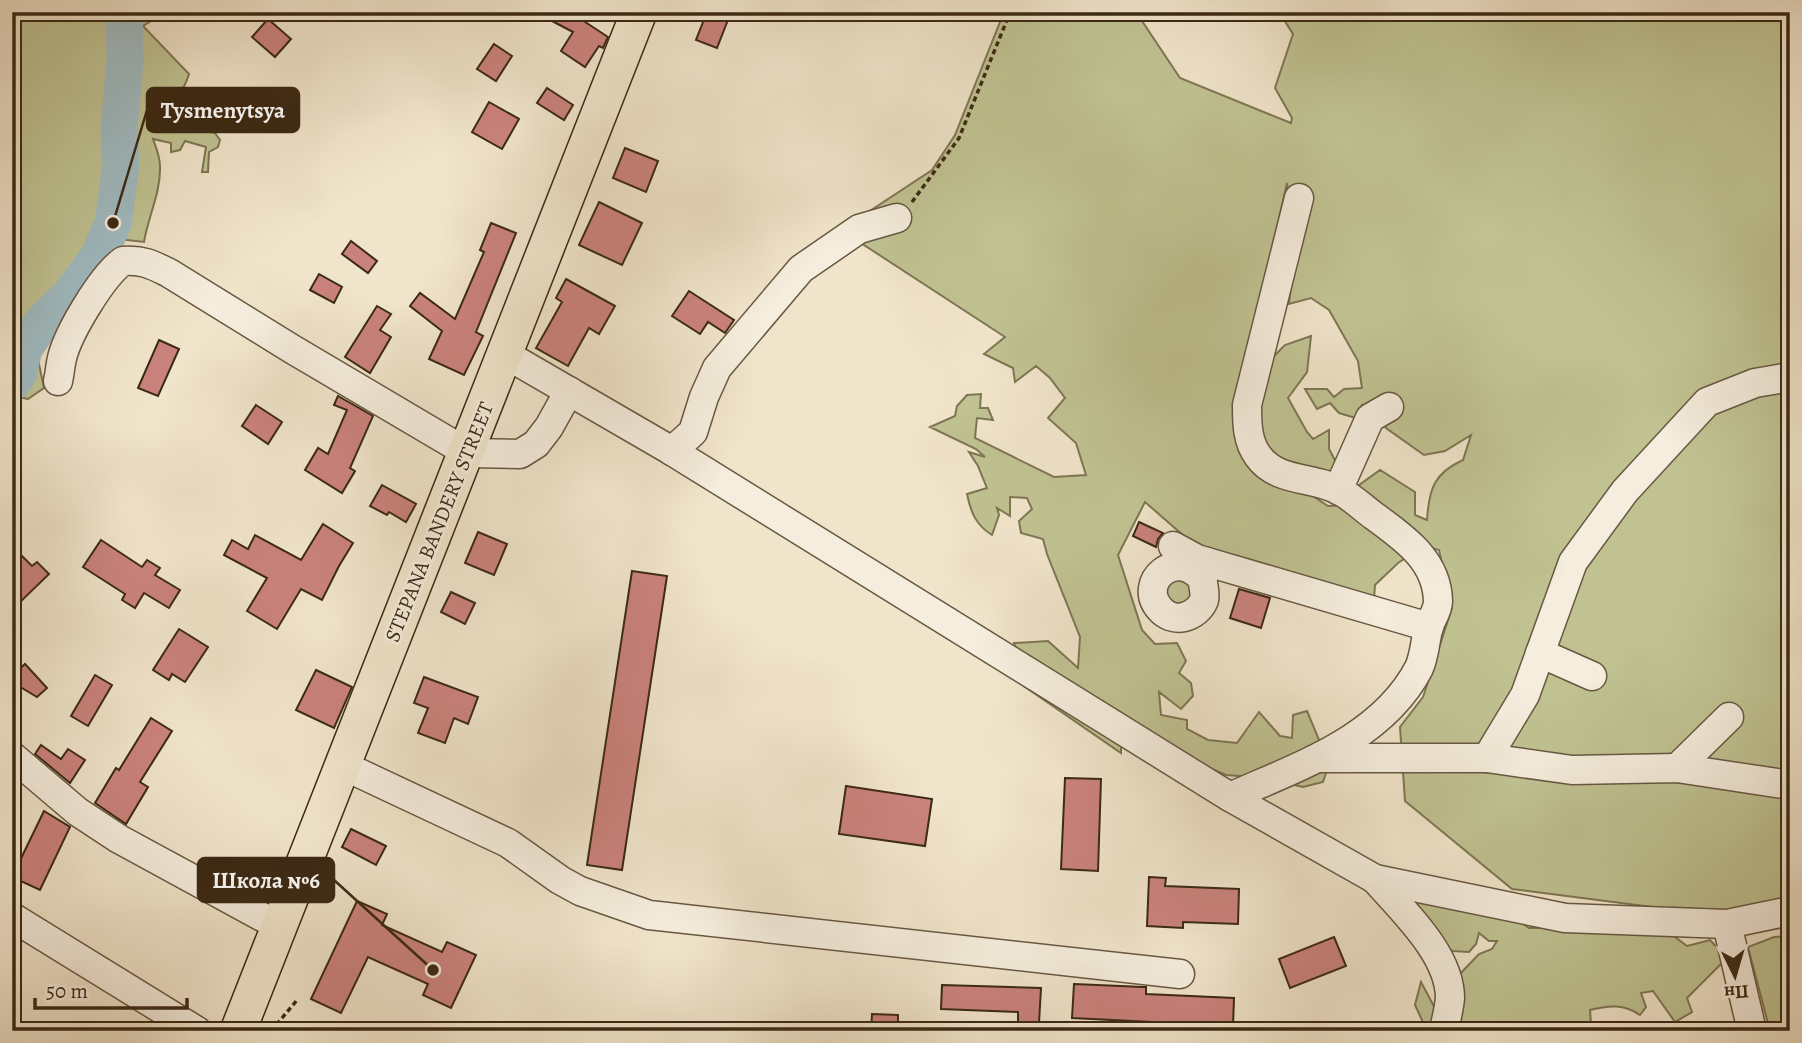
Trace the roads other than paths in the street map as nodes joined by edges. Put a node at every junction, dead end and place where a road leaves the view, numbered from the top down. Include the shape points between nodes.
1 (639, 12) edge
2 (1299, 198) dead end
3 (897, 218) road end
4 (505, 354) junction
5 (1790, 377) edge
6 (58, 380) dead end
7 (569, 391) junction
8 (1389, 407) dead end
9 (671, 451) junction
10 (468, 453) junction
11 (1339, 490) junction
12 (1173, 546) dead end
13 (1429, 627) junction
14 (1540, 653) junction
15 (1592, 676) dead end
16 (1729, 718) dead end
17 (12, 756) edge
18 (1319, 758) junction
19 (1487, 758) junction
20 (342, 765) junction
21 (1677, 768) junction
22 (1790, 785) edge
23 (1230, 797) junction
24 (1375, 878) junction
25 (1790, 911) edge
26 (12, 917) edge
27 (1727, 924) junction
28 (279, 926) junction
29 (1180, 974) dead end
30 (197, 1031) edge
31 (238, 1031) edge
32 (1444, 1031) edge
33 (1752, 1031) edge

1 - 4 main road, STEPANA BANDERY STREET
2 - 11 lane via 1247,405 1247,430 1258,457 1276,472
3 - 9 lane via 859,229 801,270 717,368 693,432
4 - 7 lane
4 - 10 main road, STEPANA BANDERY STREET
5 - 14 lane via 1755,383 1707,402 1625,491 1573,562
6 - 10 lane via 69,340 104,279 123,261 148,262
7 - 9 lane
7 - 10 lane via 536,444 520,454
8 - 11 lane via 1370,418
9 - 23 lane
10 - 20 main road, STEPANA BANDERY STREET
11 - 13 lane via 1413,544 1428,565 1438,604
12 - 13 lane via 1205,571
13 - 18 lane via 1420,666 1395,703 1367,729
14 - 15 lane
14 - 19 lane via 1525,695
16 - 21 lane
17 - 28 lane via 78,812 120,839
18 - 19 lane
18 - 23 lane
19 - 21 lane via 1572,770
20 - 28 main road, STEPANA BANDERY STREET
20 - 29 lane via 508,843 580,891 649,915
21 - 22 lane
23 - 24 lane
24 - 27 lane via 1566,918
24 - 32 lane via 1445,969 1450,997
25 - 27 lane
26 - 30 lane
27 - 33 lane
28 - 31 main road, STEPANA BANDERY STREET

